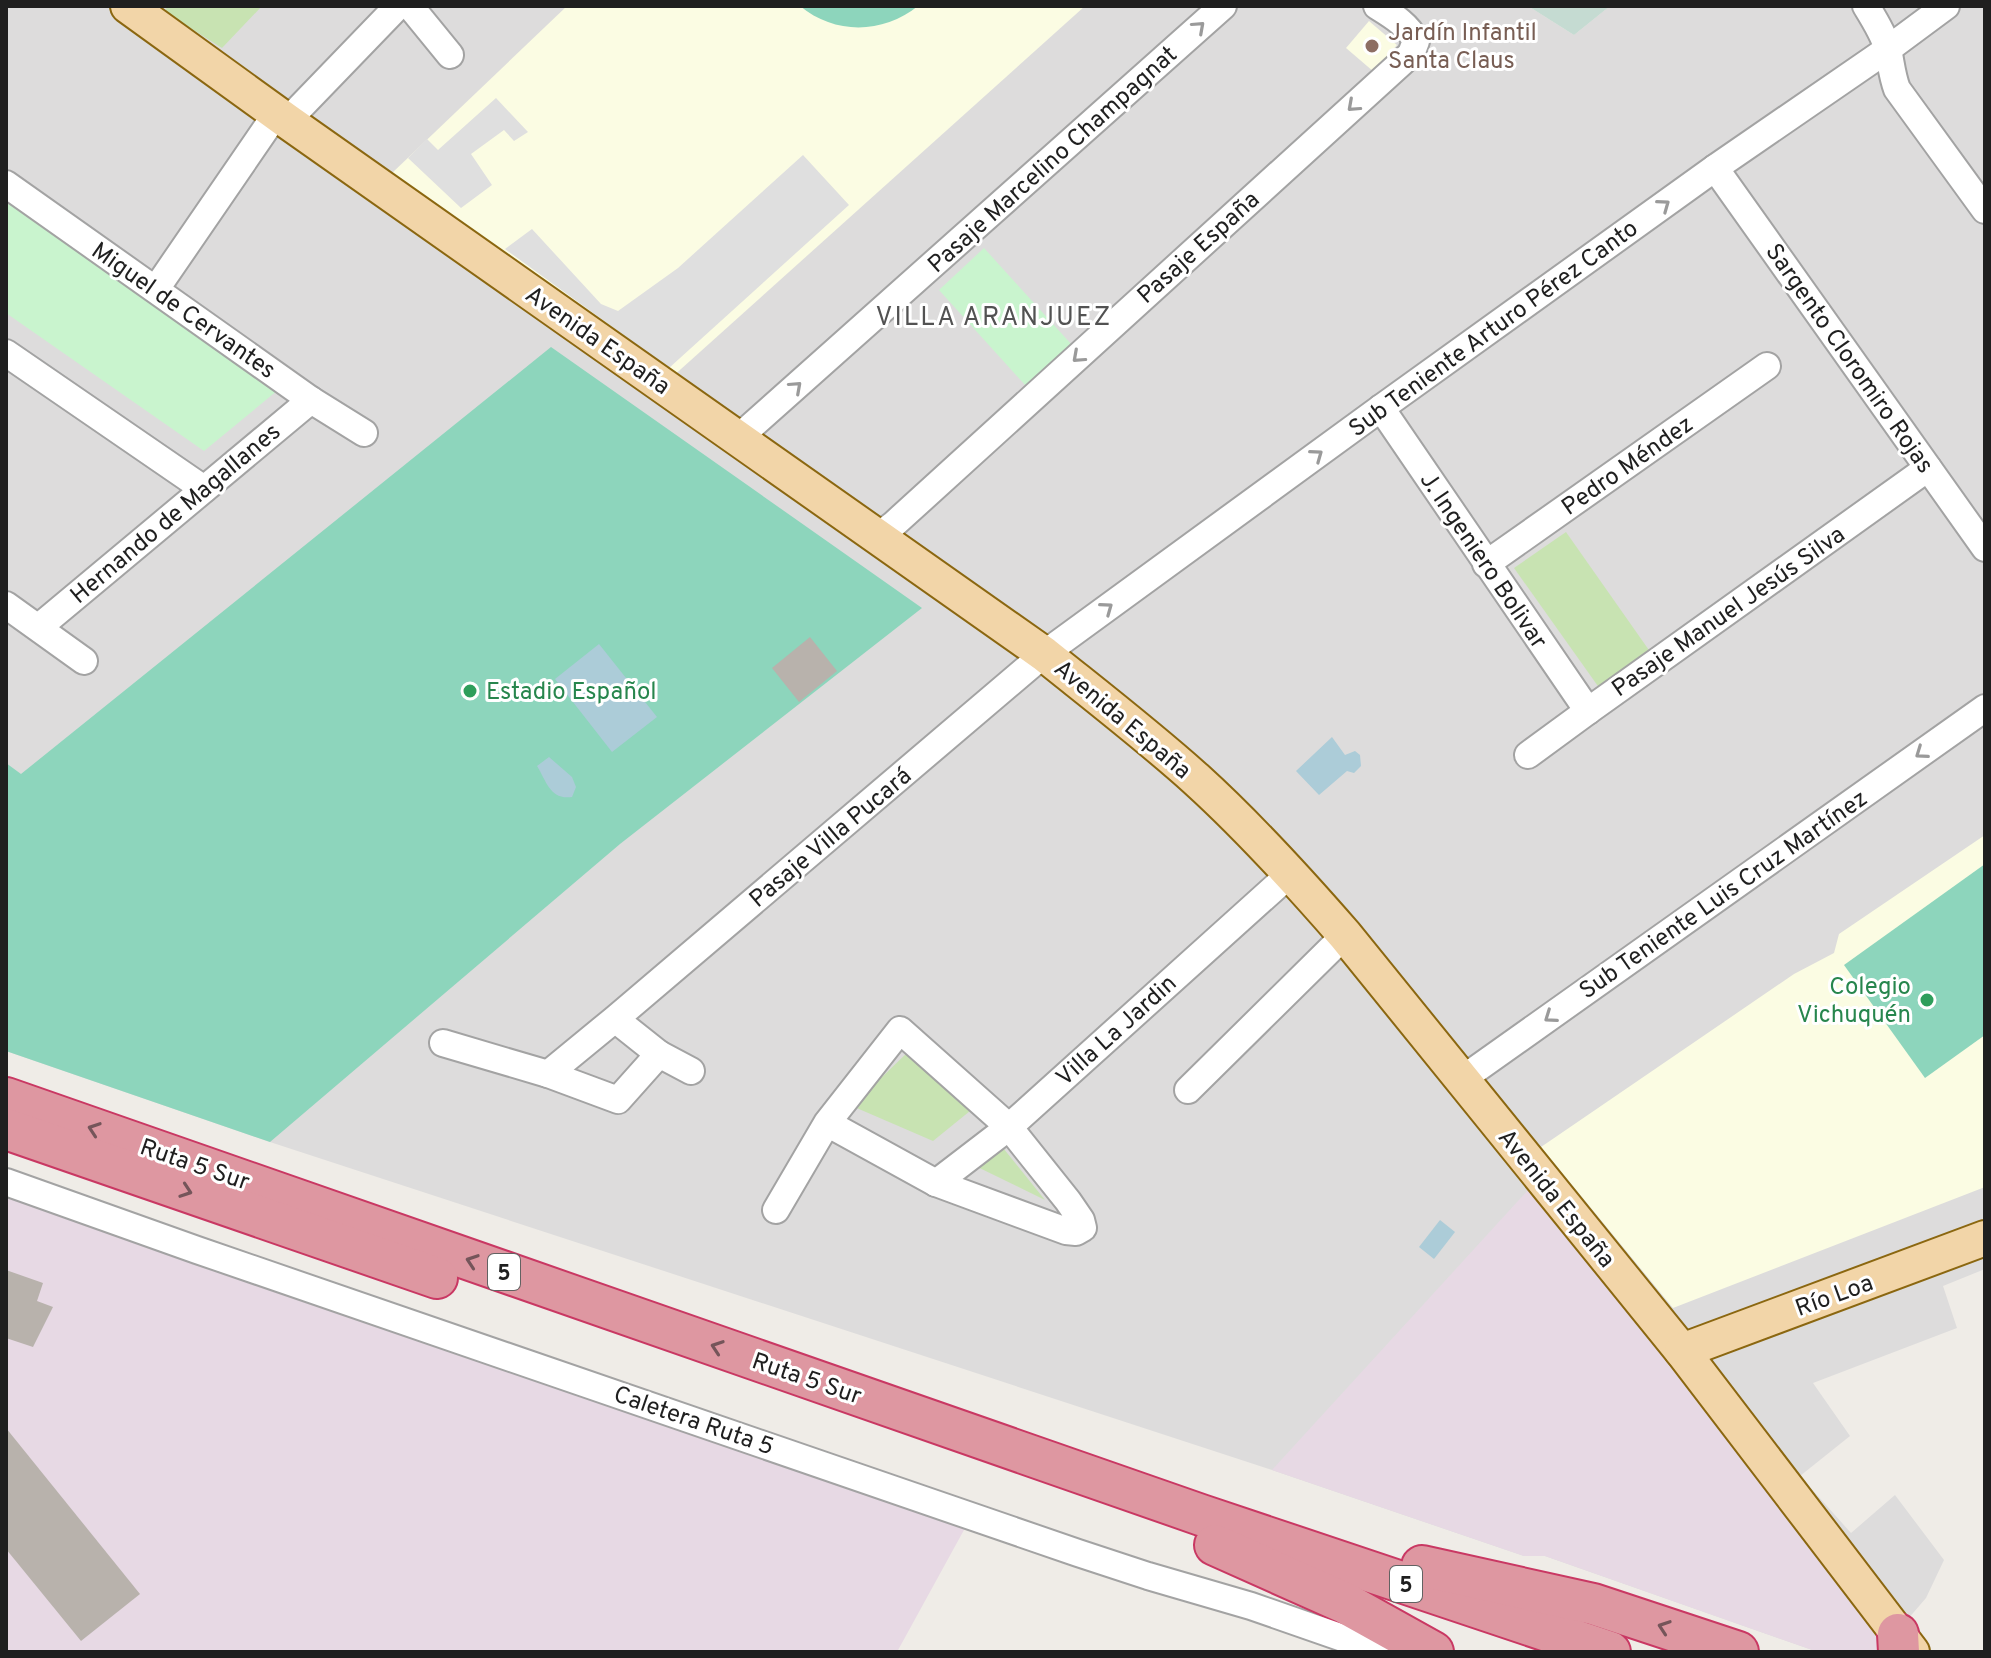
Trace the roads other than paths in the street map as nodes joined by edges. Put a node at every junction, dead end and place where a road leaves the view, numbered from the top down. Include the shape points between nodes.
1 (128, 6) edge
2 (398, 6) edge
3 (410, 6) edge
4 (1223, 6) edge
5 (1377, 6) edge
6 (1866, 6) edge
7 (1946, 6) edge
8 (1888, 49) junction
9 (450, 55) dead end
10 (282, 118) junction
11 (1715, 168) junction
12 (6, 184) edge
13 (1985, 210) edge
14 (156, 289) junction
15 (6, 353) edge
16 (1767, 366) dead end
17 (311, 400) junction
18 (1381, 408) junction
19 (364, 433) dead end
20 (738, 438) junction
21 (1928, 468) junction
22 (204, 489) junction
23 (877, 537) junction
24 (1985, 548) edge
25 (1486, 564) junction
26 (6, 605) edge
27 (39, 627) junction
28 (1044, 654) junction
29 (84, 661) dead end
30 (1985, 708) edge
31 (1588, 711) junction
32 (1528, 755) dead end
33 (1291, 873) junction
34 (1345, 935) junction
35 (615, 1019) junction
36 (443, 1043) dead end
37 (659, 1054) junction
38 (691, 1071) dead end
39 (548, 1074) junction
40 (1461, 1080) junction
41 (1188, 1090) dead end
42 (6, 1098) edge
43 (827, 1123) junction
44 (1009, 1127) junction
45 (6, 1129) edge
46 (6, 1182) edge
47 (936, 1183) junction
48 (776, 1210) dead end
49 (1985, 1238) edge
50 (1682, 1351) junction
51 (1206, 1529) junction
52 (1906, 1648) edge
53 (1383, 1652) edge
54 (1433, 1652) edge
55 (1537, 1652) edge
56 (1610, 1652) edge
57 (1738, 1652) edge

1 - 10 main road, Avenida España
2 - 10 street
3 - 9 street
20 -> 4 street, Pasaje Marcelino Champagnat
5 -> 23 street, Pasaje España via 1411,32 1416,41 1411,54
6 - 8 street
7 - 8 street, Sub Teniente Arturo Pérez Canto
8 - 11 street, Sub Teniente Arturo Pérez Canto
8 - 13 street via 1897,89
10 - 14 street
10 - 20 main road, Avenida España
18 -> 11 street, Sub Teniente Arturo Pérez Canto
11 - 21 street, Sargento Cloromiro Rojas
12 - 14 street, Miguel de Cervantes
14 - 17 street, Miguel de Cervantes
15 - 22 street
16 - 25 street, Pedro Méndez
17 - 19 street, Miguel de Cervantes
17 - 22 street, Hernando de Magallanes
18 - 25 street, J. Ingeniero Bolivar
28 -> 18 street, Sub Teniente Arturo Pérez Canto
20 - 23 main road, Avenida España
21 - 24 street, Sargento Cloromiro Rojas
21 - 31 street, Pasaje Manuel Jesús Silva
22 - 27 street, Hernando de Magallanes
23 - 28 main road, Avenida España
25 - 31 street, J. Ingeniero Bolivar
26 - 27 street
27 - 29 street
28 - 33 main road, Avenida España via 1197,780
28 - 35 street, Pasaje Villa Pucará
30 -> 40 street, Sub Teniente Luis Cruz Martínez
31 - 32 street, Pasaje Manuel Jesús Silva
33 - 34 main road, Avenida España
33 - 44 street, Villa La Jardin
34 - 40 main road, Avenida España
34 - 41 street
35 - 37 street
35 - 39 street, Pasaje Villa Pucará
36 - 39 street
37 - 38 street
37 - 39 street via 618,1100
40 - 50 main road, Avenida España
51 -> 42 highway, Ruta 5 Sur / 5
43 - 44 street via 900,1030
43 - 47 street
43 - 48 street
44 - 47 street, Villa La Jardin
44 - 47 street via 1083,1228 1066,1231
45 -> 51 highway, Ruta 5 Sur / 5 via 887,1433
46 - 53 street, Caletera Ruta 5 via 1078,1553
49 - 50 main road, Río Loa
50 - 52 main road, Avenida España
51 - 54 highway
51 - 55 highway, Ruta 5 Sur / 5
51 - 56 highway, Ruta 5 Sur / 5
57 -> 51 highway via 1593,1604

